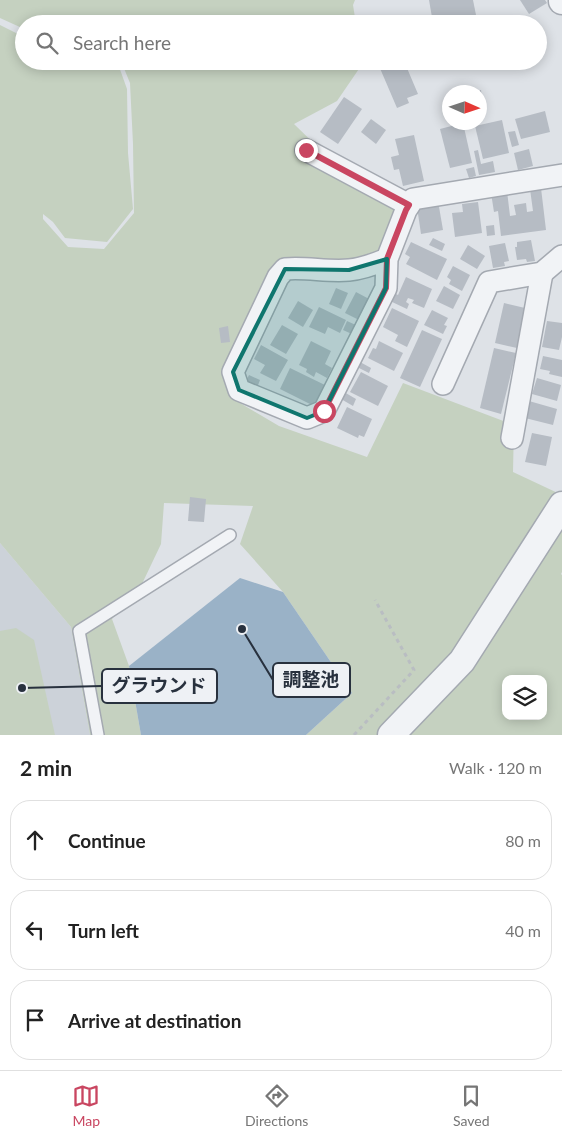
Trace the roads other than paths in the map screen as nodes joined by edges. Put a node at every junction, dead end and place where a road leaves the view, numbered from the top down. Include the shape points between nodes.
1 (306, 150) dead end
2 (562, 175) edge
3 (409, 205) junction
4 (562, 256) edge
5 (387, 259) junction
6 (542, 273) junction
7 (443, 384) dead end
8 (512, 438) dead end
9 (562, 505) edge
10 (230, 535) dead end
11 (98, 735) edge
12 (391, 735) edge

1 - 3 street
2 - 3 street via 413,199
3 - 5 street
4 - 6 street
5 - 5 street via 349,270 285,268 233,372 239,390 307,418 324,411 386,288
6 - 7 street via 489,282
6 - 8 street
9 - 12 street via 462,661
10 - 11 lane via 79,631

